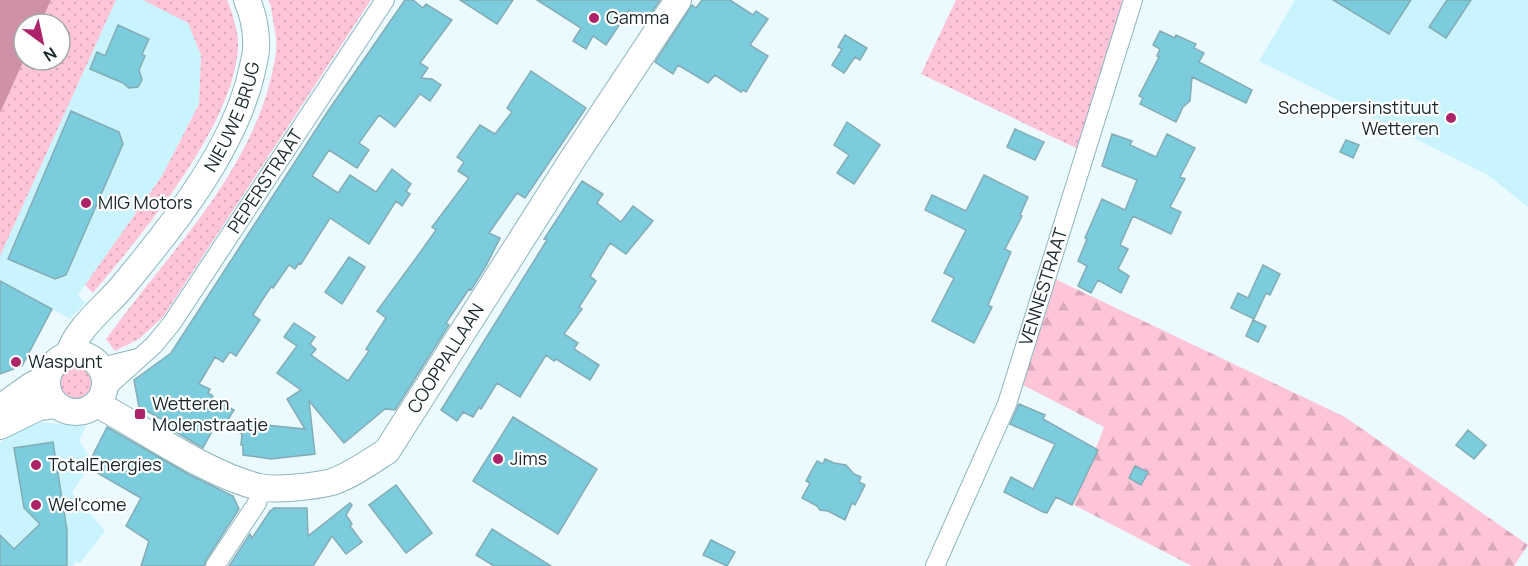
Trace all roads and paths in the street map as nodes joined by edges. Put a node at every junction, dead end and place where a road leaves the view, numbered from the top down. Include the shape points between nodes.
1 (247, 0) edge
2 (385, 0) edge
3 (678, 0) edge
4 (1133, 0) edge
5 (106, 305) junction
6 (68, 355) junction
7 (47, 378) junction
8 (100, 380) junction
9 (56, 405) junction
10 (0, 408) edge
11 (0, 426) edge
12 (261, 488) junction
13 (215, 566) edge
14 (935, 566) edge

1 - 5 street, NIEUWE BRUG via 256,49 247,94 228,138 149,254
2 - 8 street, PEPERSTRAAT via 172,323 140,357
3 - 12 street, COOPPALLAAN via 387,451 331,482
4 - 14 street, VENNESTRAAT via 1007,404
5 - 6 street, NIEUWE BRUG via 80,330
5 - 8 street, NIEUWE BRUG via 93,330 92,351
6 - 7 street, NIEUWE BRUG via 54,363
6 - 8 street via 82,354
7 - 9 street via 50,397
7 - 10 street, NIEUWE BRUG
8 - 9 street via 90,409 72,412
8 - 12 street, COOPPALLAAN via 203,463
9 - 11 street via 39,407
12 - 13 street via 258,503

